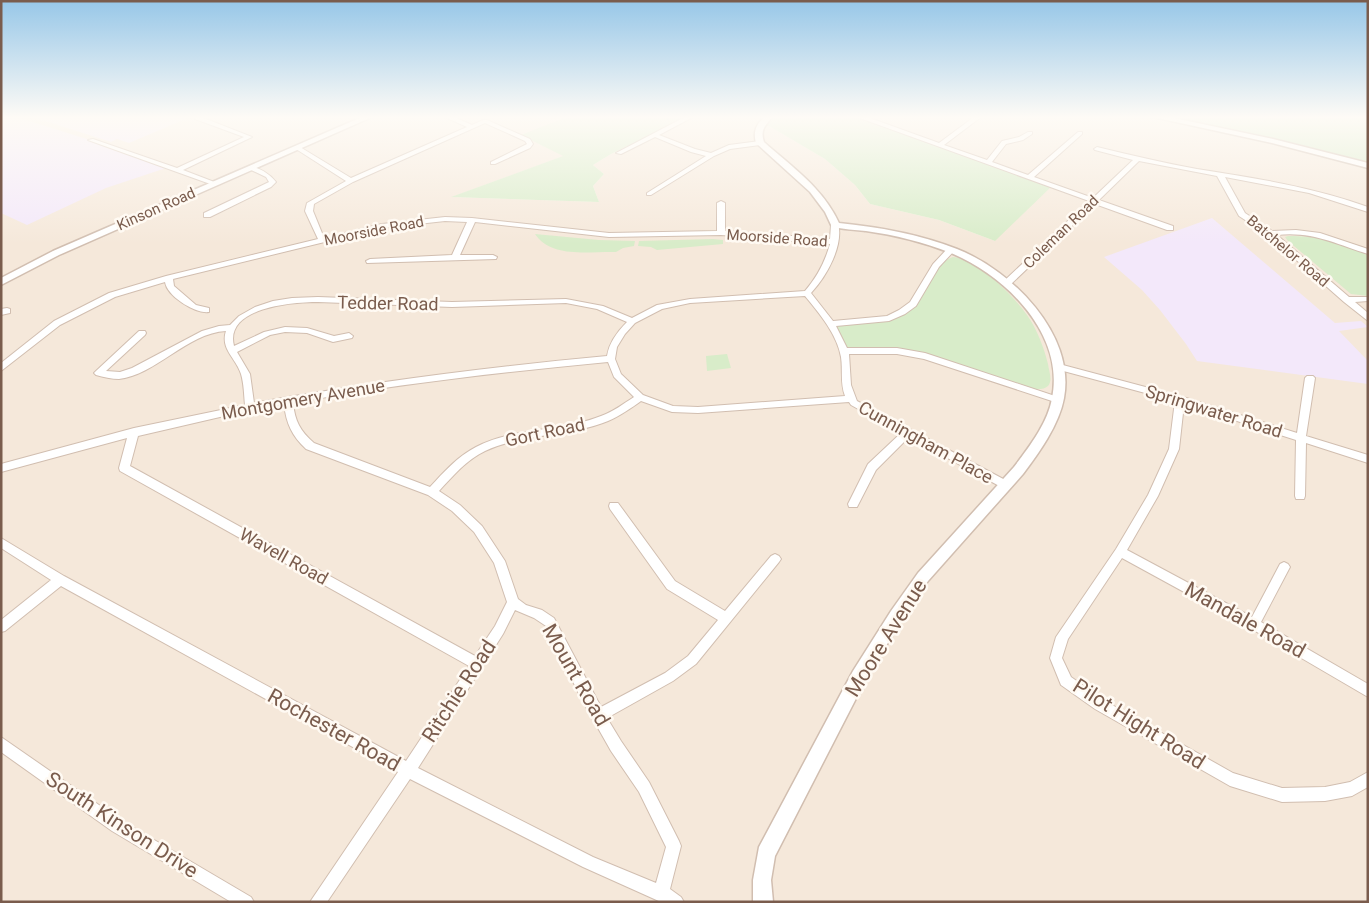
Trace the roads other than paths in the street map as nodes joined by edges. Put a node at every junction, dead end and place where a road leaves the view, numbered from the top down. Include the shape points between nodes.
1 (147, 159) edge
2 (201, 159) edge
3 (272, 159) edge
4 (316, 159) edge
5 (398, 159) edge
6 (503, 159) edge
7 (705, 159) edge
8 (778, 159) edge
9 (977, 159) edge
10 (991, 159) edge
11 (1050, 159) edge
12 (1134, 159) edge
13 (1342, 159) edge
14 (1137, 160) junction
15 (988, 163) junction
16 (493, 164) dead end
17 (1368, 166) edge
18 (251, 168) junction
19 (178, 170) junction
20 (1220, 175) junction
21 (1029, 178) junction
22 (351, 181) junction
23 (215, 184) junction
24 (649, 194) dead end
25 (1093, 201) junction
26 (721, 203) dead end
27 (1368, 210) edge
28 (207, 215) dead end
29 (472, 220) junction
30 (835, 226) junction
31 (1170, 228) dead end
32 (721, 233) junction
33 (1271, 233) junction
34 (322, 241) junction
35 (834, 242) junction
36 (951, 250) junction
37 (1368, 252) edge
38 (455, 257) junction
39 (493, 257) dead end
40 (370, 261) dead end
41 (169, 278) junction
42 (1, 282) edge
43 (1007, 283) junction
44 (807, 292) junction
45 (1368, 299) edge
46 (1347, 300) junction
47 (206, 310) dead end
48 (1368, 318) edge
49 (632, 321) junction
50 (832, 324) junction
51 (232, 328) junction
52 (142, 333) dead end
53 (349, 336) dead end
54 (232, 351) junction
55 (844, 351) junction
56 (611, 359) junction
57 (1059, 367) junction
58 (1, 368) edge
59 (1310, 378) dead end
60 (640, 397) junction
61 (850, 399) junction
62 (288, 400) junction
63 (1058, 400) junction
64 (1180, 400) junction
65 (250, 407) junction
66 (134, 432) junction
67 (907, 433) junction
68 (1301, 438) junction
69 (1368, 458) edge
70 (1, 468) edge
71 (1003, 484) junction
72 (432, 492) junction
73 (1300, 496) dead end
74 (853, 504) dead end
75 (614, 506) dead end
76 (1, 542) edge
77 (1120, 552) junction
78 (775, 559) dead end
79 (1284, 566) dead end
80 (60, 580) junction
81 (514, 602) junction
82 (725, 618) junction
83 (1254, 624) junction
84 (1, 627) edge
85 (476, 663) junction
86 (1368, 691) edge
87 (599, 715) junction
88 (1, 744) edge
89 (408, 770) junction
90 (1368, 778) edge
91 (661, 893) junction
92 (762, 901) edge
93 (246, 902) edge
94 (318, 902) edge
95 (676, 902) edge
96 (757, 902) edge

1 - 19 street
2 - 19 street
3 - 18 street, Kinson Road
4 - 22 street
5 - 22 street
6 - 16 street
7 - 24 street
8 - 30 street via 822,199
9 - 15 street
10 - 15 street
11 - 21 street
12 - 14 street
13 - 17 street
14 - 20 street
14 - 25 street, Coleman Road
15 - 21 street
18 - 23 street, Kinson Road
18 - 28 street via 273,182
19 - 23 street
20 - 27 street via 1280,183
20 - 33 street, Batchelor Road via 1242,214
21 - 25 street
22 - 34 street via 311,202 309,211
23 - 42 street, Kinson Road via 56,253
25 - 31 street
25 - 43 street, Coleman Road
26 - 32 street
29 - 32 street, Moorside Road via 609,235
29 - 34 street, Moorside Road via 409,222
29 - 38 street
30 - 35 street
30 - 36 street, Moore Avenue via 916,236
32 - 35 street, Moorside Road
33 - 37 street via 1310,233
33 - 46 street, Batchelor Road
34 - 41 street, Moorside Road
35 - 44 street via 822,274
36 - 43 street, Moore Avenue
36 - 50 street via 936,266 913,304 902,312 889,318
38 - 39 street
38 - 40 street
41 - 47 street via 170,287 193,307
41 - 58 street, Moorside Road via 112,295 80,310 57,323
43 - 57 street, Moore Avenue via 1040,321
44 - 49 street via 670,304
44 - 50 street
45 - 46 street
46 - 48 street, Batchelor Road
49 - 51 street, Tedder Road via 601,306 566,301 423,304 302,300 282,301 258,308
49 - 56 street via 613,348
50 - 55 street
51 - 52 street via 222,327 205,334 120,376 99,373
51 - 54 street via 228,335
53 - 54 street via 333,339 308,331 279,330
54 - 65 street via 245,371
55 - 61 street
55 - 63 street via 898,351 925,356
56 - 60 street via 617,375
56 - 62 street, Montgomery Avenue via 452,375
57 - 63 street, Moore Avenue
57 - 64 street, Springwater Road
59 - 68 street
60 - 61 street via 672,409 698,410
60 - 72 street, Gort Road via 603,419 523,434 481,449 449,473
61 - 67 street, Cunningham Place
62 - 65 street, Montgomery Avenue
62 - 72 street via 290,423 310,446
63 - 71 street, Moore Avenue via 1039,440 1013,477
64 - 68 street, Springwater Road
64 - 77 street, Pilot Hight Road via 1174,449 1153,496
65 - 66 street, Montgomery Avenue
66 - 70 street, Montgomery Avenue
66 - 85 street, Wavell Road via 124,468
67 - 71 street, Cunningham Place
67 - 74 street via 872,467
68 - 69 street, Springwater Road
68 - 73 street
71 - 92 street, Moore Avenue via 923,577 858,676 766,854
72 - 81 street via 456,508 478,529 498,561
75 - 82 street via 671,585
76 - 80 street, Rochester Road
77 - 83 street, Mandale Road
77 - 90 street, Pilot Hight Road via 1062,637 1056,658 1066,681 1100,705 1230,779 1282,794 1325,794 1352,789
78 - 82 street
79 - 83 street
80 - 84 street
80 - 89 street, Rochester Road
81 - 85 street, Ritchie Road
81 - 87 street, Mount Road via 550,622
82 - 87 street via 692,660 669,677
83 - 86 street, Mandale Road
85 - 89 street, Ritchie Road
87 - 91 street, Mount Road via 644,787 674,846
88 - 93 street, South Kinson Drive via 117,826
89 - 91 street, Rochester Road via 588,862
89 - 94 street, Ritchie Road
91 - 95 street, Rochester Road
92 - 96 street

